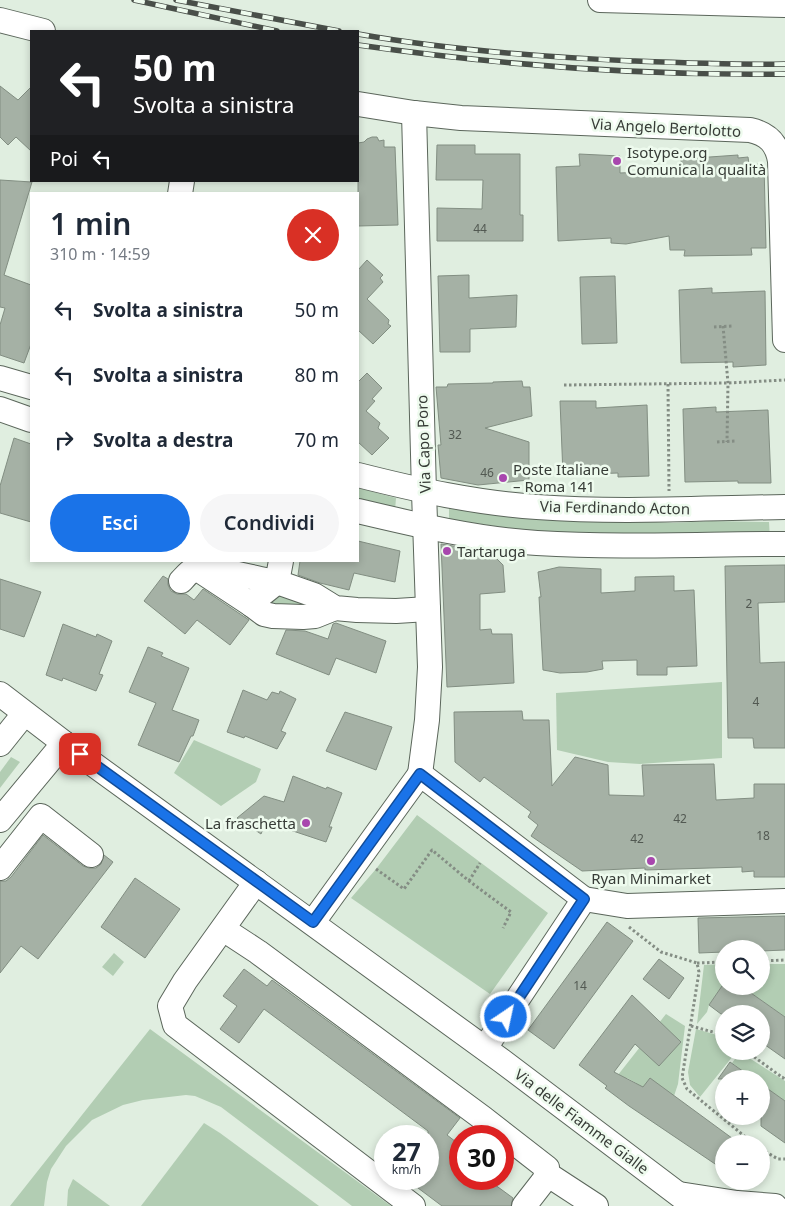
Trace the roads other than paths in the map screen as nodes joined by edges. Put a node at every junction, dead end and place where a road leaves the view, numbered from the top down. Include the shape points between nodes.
1 (600, 0) edge
2 (785, 5) edge
3 (0, 20) edge
4 (39, 30) edge
5 (359, 104) edge
6 (414, 113) junction
7 (785, 340) edge
8 (0, 378) edge
9 (30, 387) edge
10 (0, 409) edge
11 (30, 420) edge
12 (359, 475) edge
13 (424, 492) junction
14 (785, 507) edge
15 (359, 511) edge
16 (426, 527) junction
17 (785, 544) edge
18 (279, 572) edge
19 (252, 605) junction
20 (335, 608) junction
21 (428, 609) junction
22 (0, 694) edge
23 (24, 714) junction
24 (64, 743) junction
25 (0, 744) edge
26 (420, 774) junction
27 (0, 820) edge
28 (91, 855) dead end
29 (0, 868) edge
30 (256, 882) junction
31 (584, 899) junction
32 (785, 901) edge
33 (313, 922) junction
34 (223, 928) junction
35 (485, 1048) junction
36 (547, 1174) junction
37 (686, 1200) edge
38 (413, 1206) edge
39 (524, 1206) edge
40 (596, 1206) edge
41 (775, 1206) edge

1 - 2 street
3 - 4 street
5 - 6 street, Via Angelo Bertolotto
6 - 7 street, Via Angelo Bertolotto via 461,118 750,130 768,137 775,145 780,161
6 - 13 street, Via Capo Poro
8 - 9 street
10 - 11 street
12 - 13 street, Via Ferdinando Acton
13 - 14 street, Via Ferdinando Acton via 536,507 589,510
13 - 16 street, Via Capo Poro
15 - 16 street
16 - 17 street via 537,543
16 - 21 street, Via Capo Poro
18 - 19 street
18 - 19 street via 212,569 188,575
18 - 20 street
19 - 20 street via 264,614 303,617
20 - 21 street
21 - 26 street, Via Capo Poro via 430,681
22 - 23 street
23 - 24 street
23 - 25 street
24 - 27 street
24 - 30 street
26 - 31 street
26 - 33 street
28 - 29 street via 41,816
30 - 33 street
30 - 34 street
31 - 32 street via 627,906
31 - 35 street
33 - 35 street, Via delle Fiamme Gialle
34 - 36 street via 484,1119 547,1168
34 - 38 street via 170,1006 175,1025
35 - 37 street, Via delle Fiamme Gialle
36 - 39 street
36 - 40 street
37 - 41 street

